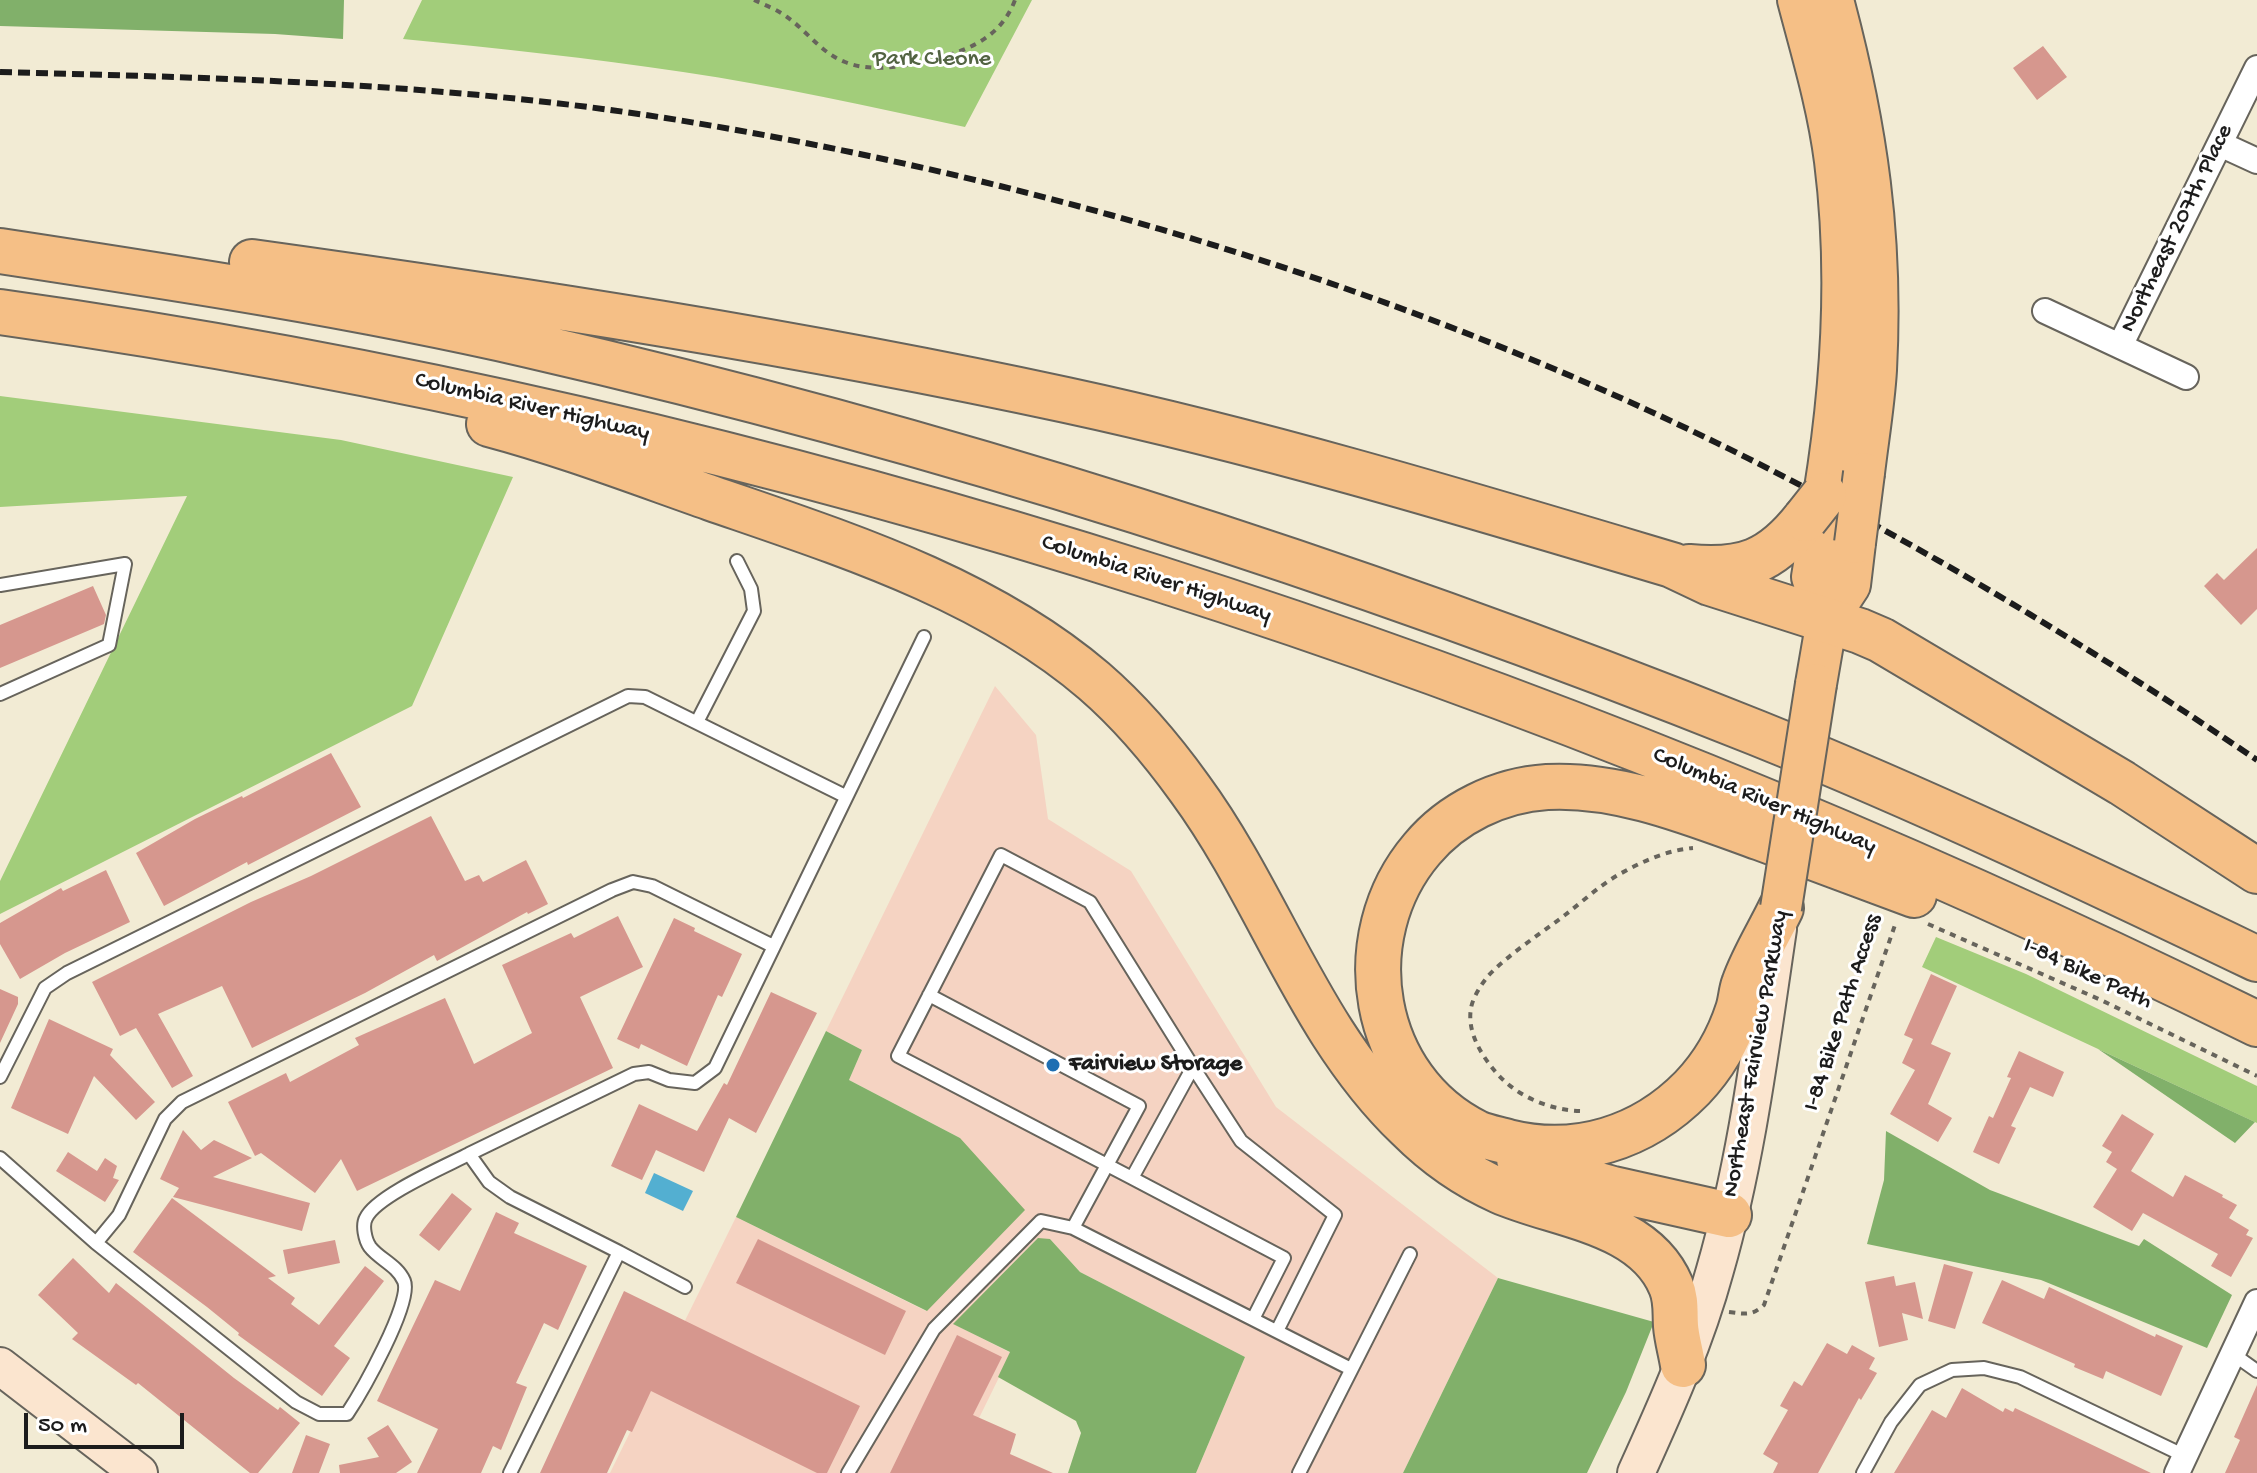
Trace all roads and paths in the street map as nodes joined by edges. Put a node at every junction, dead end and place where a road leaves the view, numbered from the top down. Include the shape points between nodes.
1 (754, 0) edge
2 (1015, 0) edge
3 (1798, 0) edge
4 (1833, 0) edge
5 (2257, 68) edge
6 (2220, 144) junction
7 (2257, 161) edge
8 (0, 249) edge
9 (2045, 311) dead end
10 (0, 312) edge
11 (2120, 346) junction
12 (277, 355) junction
13 (2186, 377) dead end
14 (1833, 503) junction
15 (737, 561) dead end
16 (1672, 565) junction
17 (0, 585) edge
18 (1827, 620) junction
19 (924, 637) dead end
20 (0, 694) edge
21 (697, 722) junction
22 (845, 796) junction
23 (1706, 847) dead end
24 (2257, 871) edge
25 (1781, 908) junction
26 (1899, 913) dead end
27 (1927, 924) dead end
28 (773, 946) junction
29 (2112, 955) junction
30 (2257, 959) edge
31 (929, 995) junction
32 (2257, 1024) edge
33 (1193, 1067) junction
34 (2257, 1076) edge
35 (0, 1077) edge
36 (1590, 1110) dead end
37 (1478, 1134) junction
38 (469, 1154) junction
39 (0, 1158) edge
40 (1107, 1166) junction
41 (1132, 1178) junction
42 (1587, 1219) junction
43 (1073, 1228) junction
44 (1726, 1228) junction
45 (96, 1243) junction
46 (619, 1252) junction
47 (1410, 1254) dead end
48 (685, 1287) dead end
49 (2257, 1302) edge
50 (1704, 1308) junction
51 (1253, 1319) junction
52 (1277, 1331) junction
53 (2233, 1354) junction
54 (1683, 1365) junction
55 (0, 1366) edge
56 (1351, 1369) junction
57 (2257, 1371) edge
58 (2181, 1464) edge
59 (850, 1472) edge
60 (139, 1473) edge
61 (510, 1473) edge
62 (1299, 1473) edge
63 (1636, 1473) edge
64 (1863, 1473) edge

1 - 2 path via 787,17 846,63 896,68 972,47 1003,23
3 - 14 main road, Northeast Fairview Parkway via 1834,158 1843,244
4 - 14 main road, Northeast Fairview Parkway via 1868,152 1878,316 1876,374
5 - 6 street, Northeast 207th Place
6 - 7 street
6 - 11 street, Northeast 207th Place
8 - 16 highway via 177,251 689,328 907,367 1278,451
8 - 30 highway via 253,290 523,343 789,409 1169,520 1409,601 1762,735
9 - 11 street
10 - 12 highway, Columbia River Highway
11 - 13 street
12 - 29 highway, Columbia River Highway via 507,402 780,467 1244,608 1443,676 1723,784
12 - 42 highway via 613,464 883,560 1025,630 1122,707 1193,792 1325,1022 1392,1112 1477,1179 1542,1207
14 - 16 highway via 1766,557 1727,567
14 - 18 main road, Northeast Fairview Parkway via 1850,585
15 - 21 lane via 751,589 754,611
16 - 18 highway via 1710,583
17 - 20 lane via 125,564 109,645
18 - 24 highway via 1881,640 2122,783
18 - 25 main road, Northeast Fairview Parkway, bridge
19 - 22 lane
21 - 22 lane
21 - 35 lane via 645,697 628,696 67,973 45,988
22 - 28 lane
23 - 36 path via 1680,849 1616,876 1505,961 1478,989 1472,1027 1498,1075 1544,1104
25 - 37 highway via 1744,983 1728,1036 1675,1104 1618,1138 1582,1148 1527,1147
25 - 44 main road, Northeast Fairview Parkway
26 - 50 path, I-84 Bike Path Access via 1764,1305 1748,1315
27 - 34 path, I-84 Bike Path
28 - 38 lane via 715,1068 695,1083 649,1072 634,1074
28 - 45 lane via 652,886 633,882 612,890 182,1102 165,1119 119,1215
29 - 32 highway, Columbia River Highway
29 - 37 highway via 1942,905 1636,797 1547,787 1510,793 1452,819 1432,837 1394,888 1378,946 1382,1014 1407,1072 1450,1116
31 - 33 lane via 1001,855 1090,902
31 - 40 lane via 898,1056
31 - 40 lane via 1139,1106
33 - 41 lane
33 - 52 lane via 1241,1141 1335,1215
37 - 44 highway via 1527,1163
38 - 45 lane via 383,1199 366,1218 371,1248 405,1282 405,1302 347,1414 319,1414 296,1402
38 - 46 lane via 489,1182 510,1197
39 - 45 lane
40 - 41 lane
40 - 43 lane
41 - 51 lane via 1284,1258
42 - 44 highway
42 - 54 highway via 1634,1243 1663,1270 1673,1289
43 - 51 lane
43 - 59 lane via 1041,1221 934,1329
44 - 50 main road, Northeast Fairview Parkway
46 - 48 lane
46 - 61 lane
47 - 56 lane
49 - 53 street
50 - 54 main road, Northeast Fairview Parkway
51 - 52 lane
52 - 56 lane
53 - 57 lane
53 - 58 street
54 - 63 main road, Northeast Fairview Parkway
55 - 60 main road
56 - 62 lane
58 - 64 lane via 2020,1377 1984,1368 1952,1370 1920,1385 1891,1422

